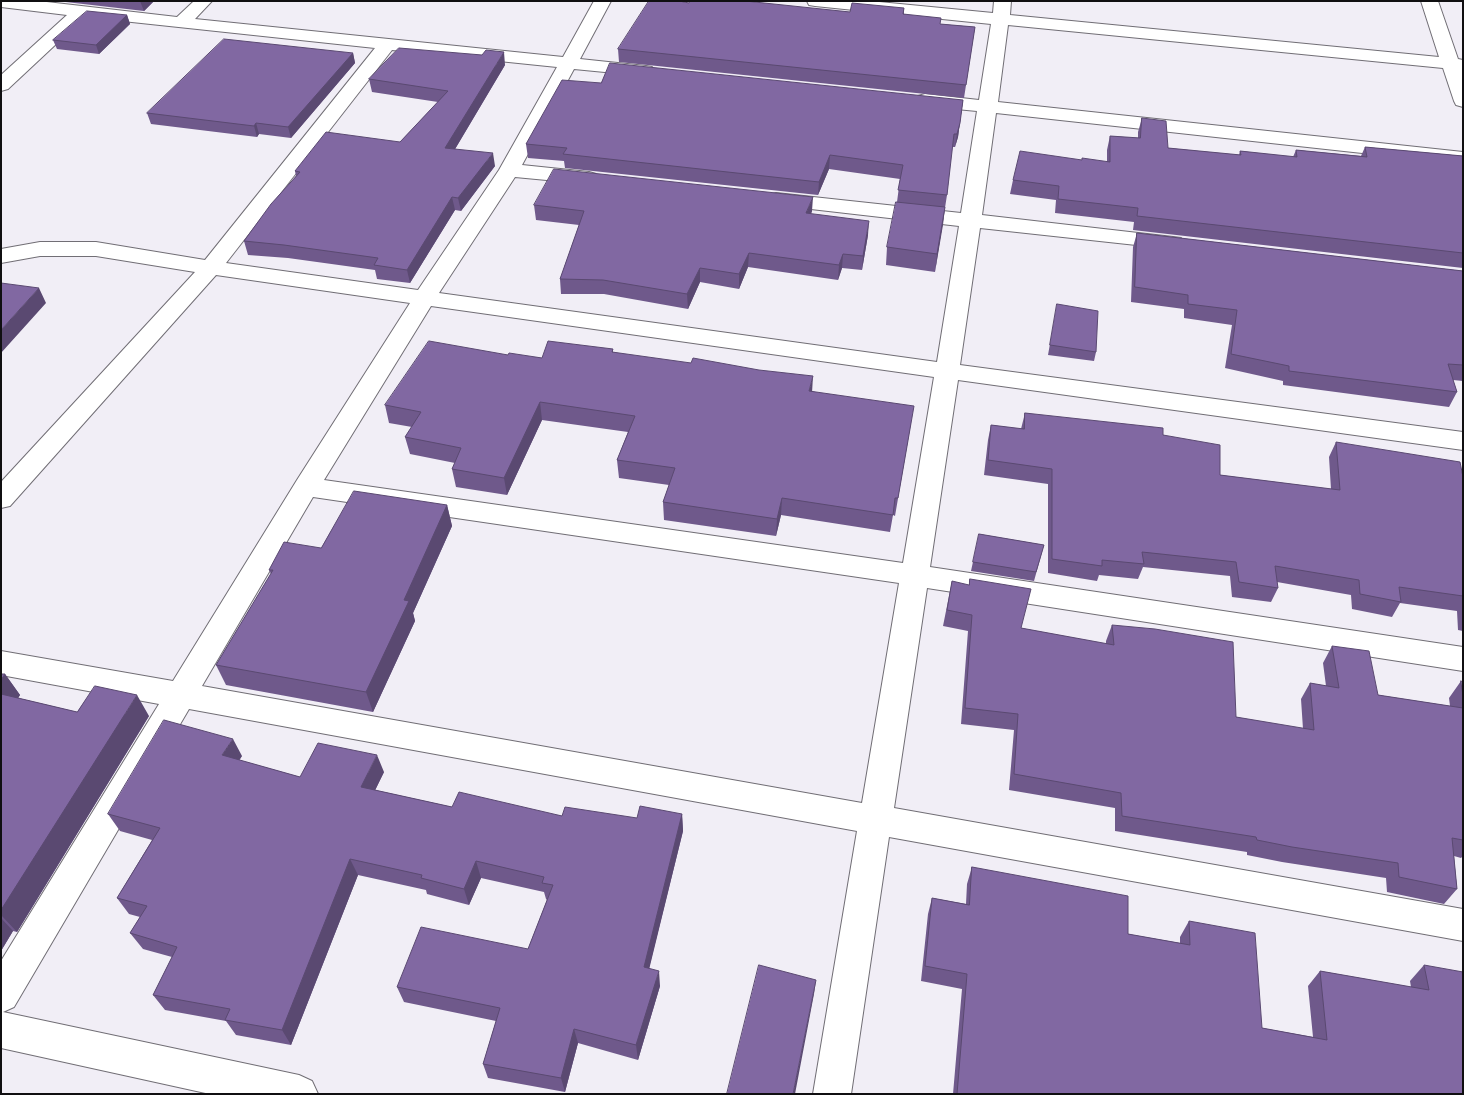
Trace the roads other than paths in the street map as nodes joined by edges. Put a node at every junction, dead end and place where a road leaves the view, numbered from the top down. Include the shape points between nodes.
1 (204, 1) edge
2 (603, 1) edge
3 (815, 1) edge
4 (1429, 1) edge
5 (1, 2) edge
6 (1002, 10) edge
7 (81, 11) junction
8 (181, 23) junction
9 (388, 45) junction
10 (567, 63) junction
11 (1456, 64) edge
12 (664, 73) edge
13 (1, 85) edge
14 (909, 99) edge
15 (1463, 102) edge
16 (987, 107) junction
17 (1463, 158) edge
18 (509, 170) junction
19 (608, 180) edge
20 (755, 196) edge
21 (971, 220) junction
22 (1197, 246) edge
23 (1, 256) edge
24 (211, 268) junction
25 (425, 297) junction
26 (947, 372) junction
27 (1463, 441) edge
28 (306, 487) junction
29 (1, 499) edge
30 (914, 575) junction
31 (1463, 659) edge
32 (1, 663) edge
33 (181, 695) junction
34 (877, 820) junction
35 (1463, 925) edge
36 (1, 994) edge
37 (1, 1030) edge
38 (298, 1094) edge
39 (832, 1094) edge

1 - 8 street
2 - 10 street
3 - 6 street
4 - 11 street
5 - 7 street
6 - 11 street
6 - 16 street
7 - 8 street
7 - 13 street
8 - 9 street
9 - 10 street
9 - 24 street
10 - 12 street
10 - 18 street
11 - 15 street
14 - 16 street
16 - 17 street
16 - 21 street
18 - 19 street
18 - 25 street
20 - 21 street
21 - 22 street
21 - 26 street
23 - 24 street via 40,249 96,249
24 - 25 street
24 - 29 street
25 - 26 street
25 - 28 street
26 - 27 street
26 - 30 street
28 - 30 street
28 - 33 street
30 - 31 street
30 - 34 street
32 - 33 street
33 - 34 street
33 - 36 street
34 - 35 street
34 - 39 street
37 - 38 street

